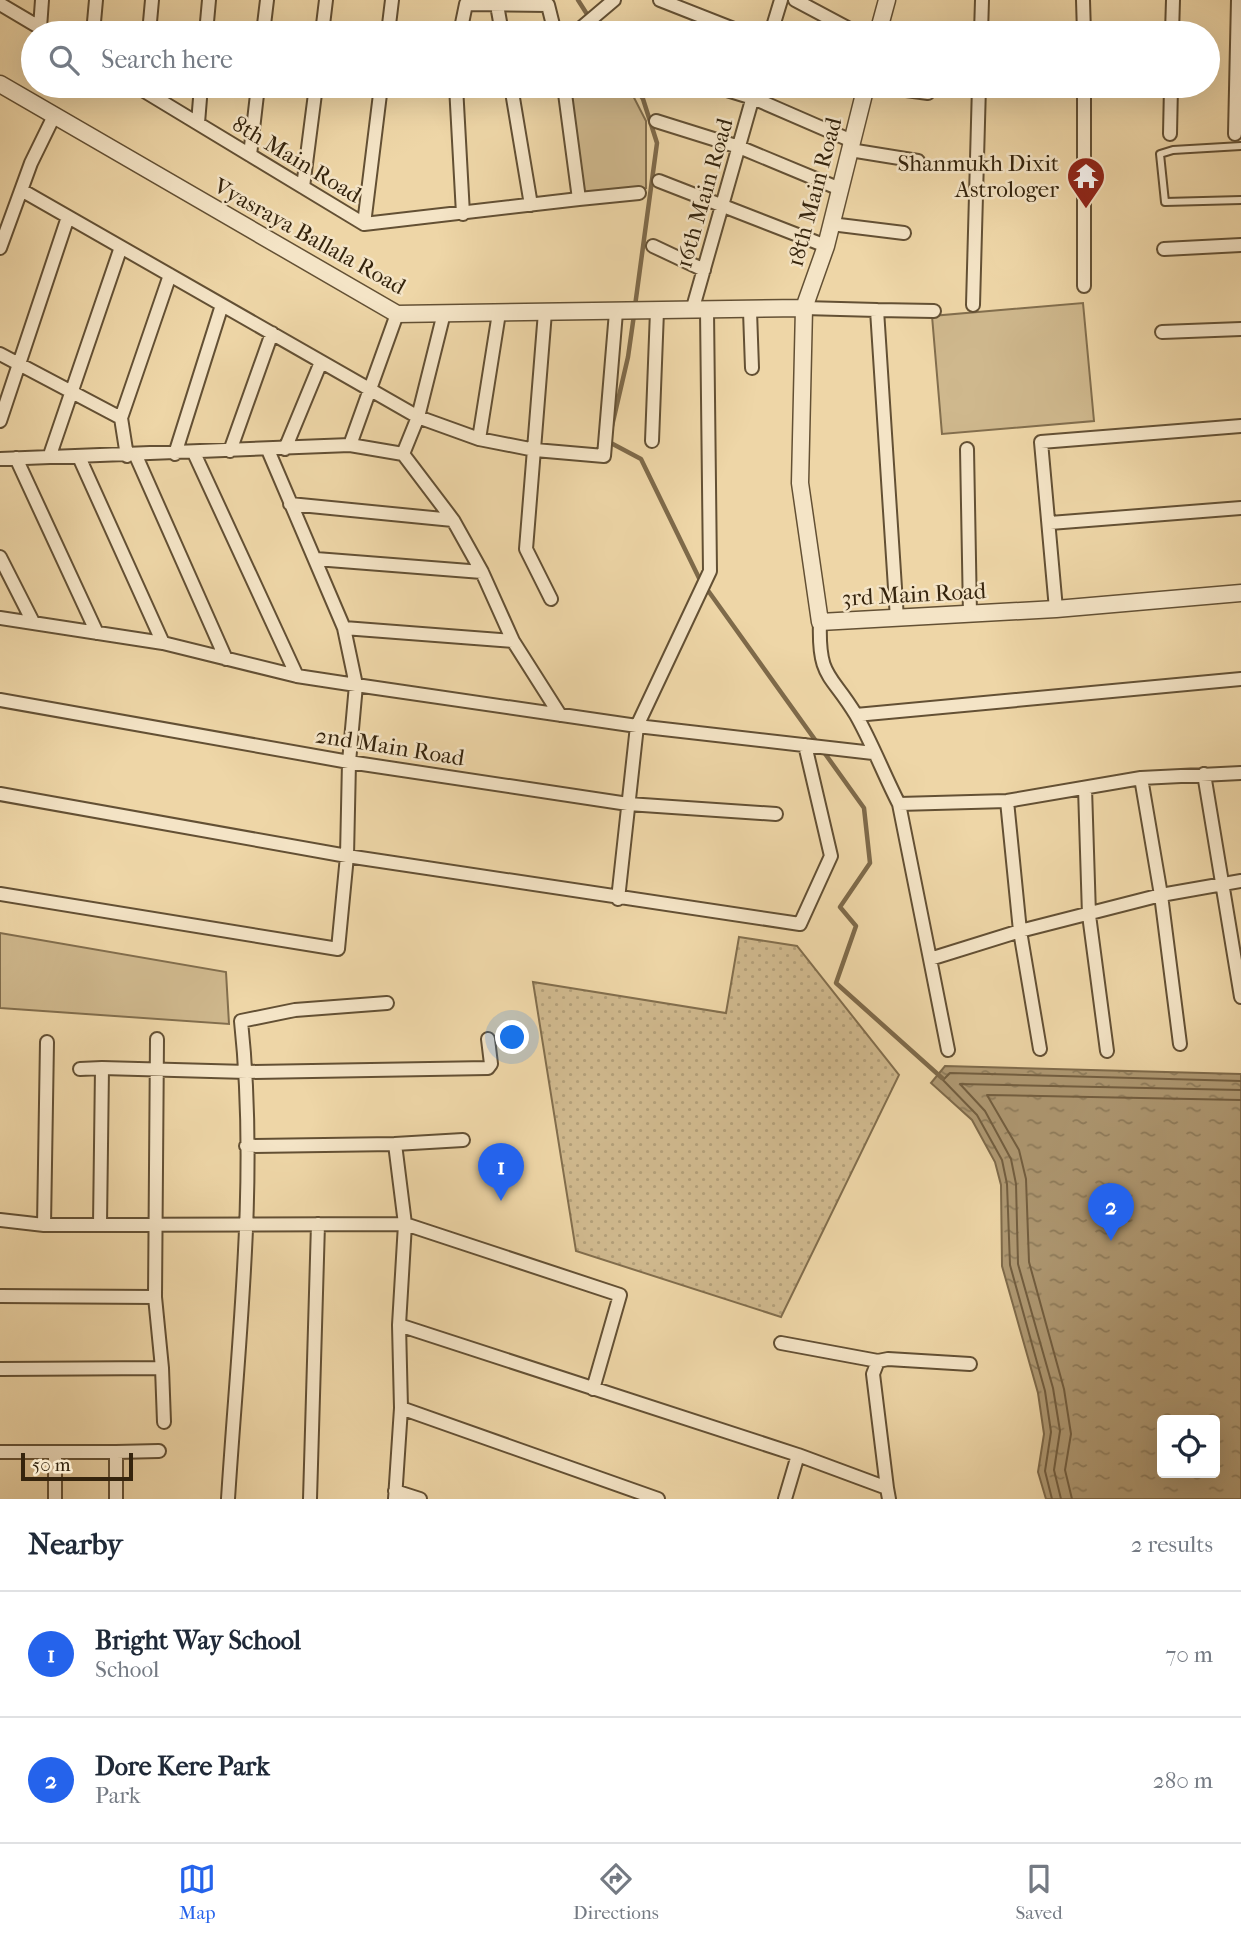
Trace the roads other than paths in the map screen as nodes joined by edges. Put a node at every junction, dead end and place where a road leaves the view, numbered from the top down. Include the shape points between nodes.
1 (42, 0) edge
2 (96, 0) edge
3 (152, 0) edge
4 (209, 0) edge
5 (267, 0) edge
6 (326, 0) edge
7 (392, 0) edge
8 (614, 0) edge
9 (660, 0) edge
10 (780, 0) edge
11 (795, 0) edge
12 (887, 0) edge
13 (982, 0) edge
14 (1083, 0) edge
15 (1173, 0) edge
16 (1238, 0) edge
17 (466, 2) edge
18 (0, 4) edge
19 (497, 5) junction
20 (29, 21) edge
21 (44, 21) edge
22 (94, 21) edge
23 (150, 21) edge
24 (207, 21) edge
25 (264, 21) edge
26 (323, 21) edge
27 (389, 21) edge
28 (462, 21) edge
29 (500, 21) edge
30 (552, 21) edge
31 (590, 21) edge
32 (713, 21) edge
33 (774, 21) edge
34 (834, 21) edge
35 (881, 21) edge
36 (981, 21) edge
37 (1083, 21) edge
38 (1172, 21) edge
39 (0, 84) edge
40 (21, 96) edge
41 (24, 98) edge
42 (159, 98) edge
43 (200, 98) edge
44 (257, 98) edge
45 (314, 98) edge
46 (380, 98) edge
47 (457, 98) edge
48 (513, 98) edge
49 (566, 98) edge
50 (753, 98) edge
51 (766, 98) edge
52 (864, 98) edge
53 (979, 98) edge
54 (1084, 98) edge
55 (1171, 98) edge
56 (54, 116) junction
57 (656, 121) dead end
58 (198, 123) junction
59 (1170, 134) dead end
60 (1235, 134) dead end
61 (851, 146) junction
62 (1241, 146) edge
63 (739, 147) junction
64 (250, 155) junction
65 (918, 160) dead end
66 (659, 181) dead end
67 (303, 187) junction
68 (840, 190) junction
69 (23, 191) junction
70 (639, 193) dead end
71 (579, 199) junction
72 (1241, 200) edge
73 (723, 203) junction
74 (531, 205) junction
75 (463, 214) junction
76 (68, 217) junction
77 (364, 224) junction
78 (831, 224) junction
79 (904, 233) dead end
80 (1241, 245) edge
81 (653, 246) dead end
82 (826, 246) junction
83 (0, 247) edge
84 (121, 247) junction
85 (1164, 249) dead end
86 (704, 270) junction
87 (170, 275) junction
88 (1084, 286) dead end
89 (222, 305) junction
90 (973, 305) dead end
91 (804, 308) junction
92 (877, 310) junction
93 (700, 311) junction
94 (750, 311) junction
95 (934, 311) dead end
96 (545, 312) junction
97 (622, 312) junction
98 (652, 312) junction
99 (444, 313) junction
100 (499, 313) junction
101 (397, 314) junction
102 (1241, 329) edge
103 (1162, 332) dead end
104 (272, 333) junction
105 (0, 354) edge
106 (321, 362) junction
107 (19, 363) junction
108 (752, 368) dead end
109 (369, 389) junction
110 (69, 393) junction
111 (418, 417) junction
112 (121, 418) junction
113 (0, 421) edge
114 (1241, 426) edge
115 (479, 439) junction
116 (652, 441) dead end
117 (350, 446) junction
118 (285, 449) junction
119 (967, 449) dead end
120 (268, 450) junction
121 (535, 450) junction
122 (230, 451) junction
123 (194, 453) junction
124 (175, 454) junction
125 (403, 454) junction
126 (50, 455) junction
127 (131, 456) junction
128 (79, 457) junction
129 (16, 458) junction
130 (0, 459) edge
131 (290, 504) junction
132 (1241, 508) edge
133 (453, 520) junction
134 (1050, 523) junction
135 (0, 557) edge
136 (316, 559) junction
137 (482, 572) junction
138 (1241, 593) edge
139 (551, 599) dead end
140 (1056, 609) junction
141 (970, 614) junction
142 (0, 618) edge
143 (897, 619) junction
144 (33, 622) junction
145 (820, 622) junction
146 (344, 628) junction
147 (97, 633) junction
148 (513, 641) junction
149 (163, 643) junction
150 (226, 659) junction
151 (297, 676) junction
152 (1241, 679) edge
153 (356, 685) junction
154 (0, 700) edge
155 (560, 715) junction
156 (856, 715) junction
157 (637, 726) junction
158 (809, 745) junction
159 (873, 752) junction
160 (349, 762) junction
161 (1241, 773) edge
162 (1204, 774) junction
163 (1140, 778) junction
164 (1085, 788) junction
165 (0, 794) edge
166 (1007, 801) junction
167 (628, 804) junction
168 (899, 804) junction
169 (776, 814) dead end
170 (347, 856) junction
171 (1241, 881) edge
172 (1223, 884) junction
173 (0, 894) edge
174 (1161, 895) junction
175 (618, 899) junction
176 (1089, 915) junction
177 (1020, 931) junction
178 (930, 959) junction
179 (1241, 997) edge
180 (387, 1003) dead end
181 (157, 1039) dead end
182 (488, 1039) dead end
183 (47, 1042) dead end
184 (1180, 1044) dead end
185 (1041, 1049) dead end
186 (948, 1051) dead end
187 (1107, 1051) dead end
188 (102, 1068) junction
189 (80, 1069) dead end
190 (157, 1070) junction
191 (247, 1072) junction
192 (463, 1140) dead end
193 (395, 1144) junction
194 (246, 1146) junction
195 (0, 1220) edge
196 (245, 1222) junction
197 (100, 1224) junction
198 (318, 1224) junction
199 (405, 1224) junction
200 (44, 1225) junction
201 (157, 1225) junction
202 (0, 1296) edge
203 (155, 1297) junction
204 (399, 1325) junction
205 (781, 1343) dead end
206 (878, 1362) junction
207 (970, 1364) dead end
208 (162, 1368) junction
209 (0, 1369) edge
210 (593, 1389) junction
211 (401, 1408) junction
212 (164, 1422) dead end
213 (159, 1451) dead end
214 (0, 1452) edge
215 (55, 1452) junction
216 (116, 1452) junction
217 (798, 1455) junction
218 (888, 1494) edge
219 (395, 1495) edge
220 (55, 1499) edge
221 (116, 1499) edge
222 (228, 1499) edge
223 (310, 1499) edge
224 (420, 1499) edge
225 (658, 1499) edge
226 (785, 1499) edge

1 - 21 street
2 - 22 street
3 - 23 street
4 - 24 street
5 - 25 street
6 - 26 street
7 - 27 street
8 - 31 street
9 - 32 street
10 - 33 street
11 - 34 street
12 - 35 street
13 - 36 street
14 - 37 street
15 - 38 street
16 - 60 street
17 - 19 street
17 - 28 street
18 - 20 street
19 - 29 street
19 - 30 street via 548,5
39 - 40 street, Vyasraya Ballala Road
41 - 56 street, Vyasraya Ballala Road
42 - 58 street, 8th Main Road
43 - 58 street
44 - 64 street
45 - 67 street
46 - 77 street
47 - 75 street
48 - 74 street
49 - 71 street
50 - 63 street, 16th Main Road
51 - 61 street
52 - 61 street, 18th Main Road
53 - 90 street
54 - 88 street
55 - 59 street
56 - 69 street
56 - 101 street, Vyasraya Ballala Road
57 - 63 street
58 - 64 street, 8th Main Road
61 - 65 street
61 - 68 street, 18th Main Road
62 - 72 lane via 1160,154 1165,202
63 - 68 street
63 - 73 street, 16th Main Road
64 - 67 street, 8th Main Road
66 - 73 street
67 - 77 street, 8th Main Road
68 - 78 street, 18th Main Road
69 - 76 street
69 - 83 street
70 - 71 street
71 - 74 street
73 - 82 street
73 - 86 street, 16th Main Road
74 - 75 street
75 - 77 street
76 - 84 street
76 - 107 street
78 - 79 street
78 - 82 street, 18th Main Road
80 - 85 street
81 - 86 street
82 - 91 street, 18th Main Road
84 - 87 street
84 - 110 street
86 - 93 street, 16th Main Road
87 - 89 street
87 - 112 street
89 - 104 street
89 - 124 street
91 - 92 street
91 - 94 street, Vyasraya Ballala Road
91 - 145 street, 3rd Main Road via 800,483
92 - 95 street
92 - 143 street
93 - 94 street, Vyasraya Ballala Road
93 - 98 street, Vyasraya Ballala Road
93 - 157 street, 16th Main Road via 710,571
94 - 108 street
96 - 97 street, Vyasraya Ballala Road
96 - 100 street, Vyasraya Ballala Road
96 - 121 street
97 - 98 street, Vyasraya Ballala Road
97 - 121 street via 604,456
98 - 116 street
99 - 100 street, Vyasraya Ballala Road
99 - 101 street, Vyasraya Ballala Road
99 - 111 street
100 - 115 street
101 - 109 street
102 - 103 street
104 - 106 street
104 - 122 street
105 - 107 street
106 - 109 street
106 - 118 street
107 - 110 street
107 - 113 street
109 - 111 street
109 - 117 street
110 - 112 street
110 - 126 street
111 - 115 street
111 - 125 street
112 - 127 street
114 - 134 street via 1041,442
115 - 121 street
117 - 118 street
117 - 125 street
118 - 120 street
119 - 141 street
120 - 122 street
120 - 131 street
121 - 139 street via 526,550
122 - 123 street
123 - 124 street
123 - 151 street
124 - 127 street
125 - 133 street
126 - 128 street
126 - 129 street
127 - 128 street
127 - 150 street
128 - 149 street
129 - 130 street
129 - 147 street
131 - 133 street
131 - 136 street
132 - 134 street
133 - 137 street
134 - 140 street
135 - 144 street
136 - 137 street
136 - 146 street
137 - 148 street
138 - 140 street, 3rd Main Road
140 - 141 street, 3rd Main Road
141 - 143 street, 3rd Main Road
142 - 144 street
143 - 145 street, 3rd Main Road
144 - 147 street
145 - 156 street via 822,663 830,682
146 - 148 street
146 - 153 street
147 - 149 street
148 - 155 street
149 - 150 street
150 - 151 street
151 - 153 street
152 - 156 street
153 - 155 street
153 - 160 street
154 - 160 street, 2nd Main Road
155 - 157 street
156 - 159 street
157 - 158 street
157 - 167 street
158 - 159 street
158 - 175 street via 831,856 800,923
159 - 168 street
160 - 167 street, 2nd Main Road
160 - 170 street
161 - 162 street
162 - 163 street
162 - 172 street
163 - 164 street
163 - 174 street
164 - 166 street
164 - 176 street
165 - 170 street
166 - 168 street
166 - 177 street
167 - 169 street, 2nd Main Road
167 - 175 street
168 - 178 street
170 - 173 street via 338,949
170 - 175 street
171 - 172 street
172 - 174 street
172 - 179 street
174 - 176 street
174 - 184 street
176 - 177 street
176 - 187 street
177 - 178 street
177 - 185 street
178 - 186 street
180 - 191 street via 284,1012 241,1021
181 - 190 street
182 - 191 street via 488,1068
183 - 200 street
188 - 189 street
188 - 190 street
188 - 197 street
190 - 191 street
190 - 201 street
191 - 194 street
192 - 193 street
193 - 194 street
193 - 199 street
194 - 196 street
195 - 200 street
196 - 198 street
196 - 201 street
196 - 222 street
197 - 200 street
197 - 201 street
198 - 199 street
198 - 223 street
199 - 204 street
199 - 210 street via 620,1295
201 - 203 street
202 - 203 street
203 - 208 street
204 - 210 street
204 - 211 street
205 - 206 street
206 - 207 street
206 - 218 street via 873,1374
208 - 209 street
208 - 212 street
210 - 217 street
211 - 219 street
211 - 225 street
213 - 216 street
214 - 215 street
215 - 216 street
215 - 220 street
216 - 221 street
217 - 218 street
217 - 226 street
219 - 224 street

